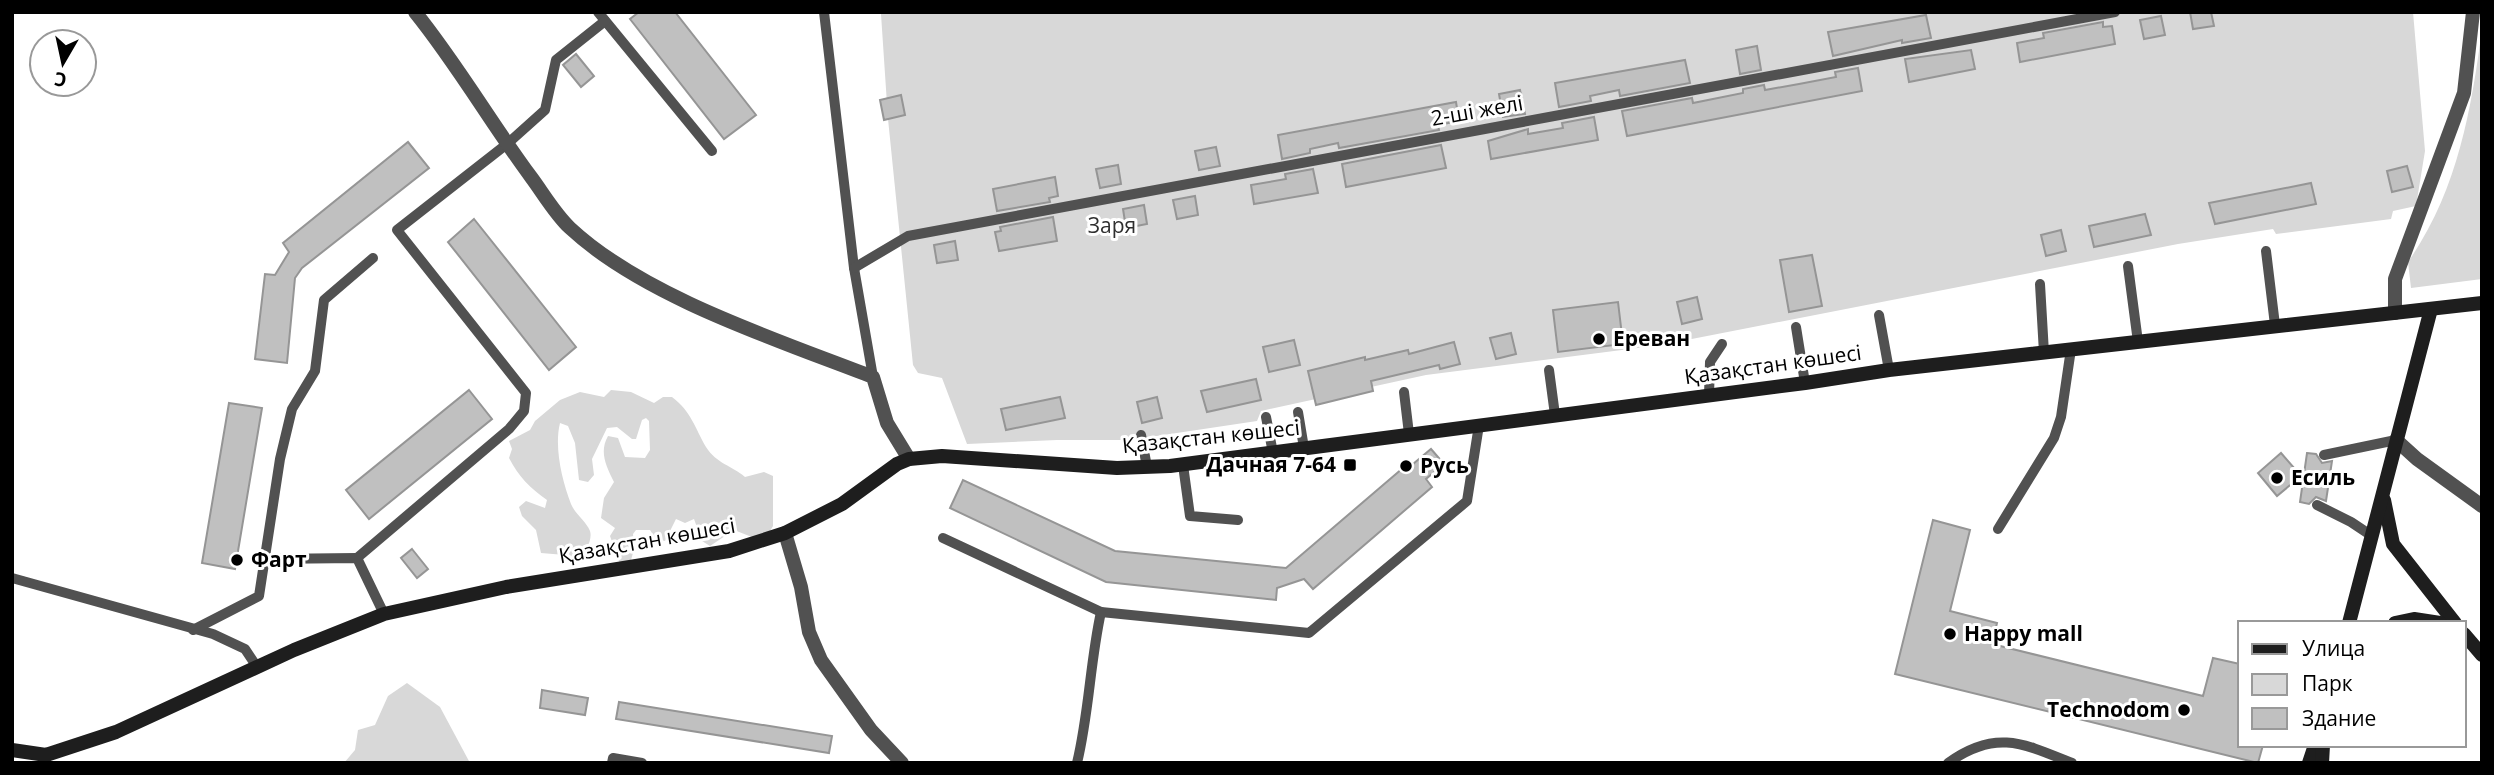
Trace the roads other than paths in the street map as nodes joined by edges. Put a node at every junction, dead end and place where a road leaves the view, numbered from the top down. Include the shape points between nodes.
1 (415, 12) edge
2 (824, 12) edge
3 (2115, 12) edge
4 (2473, 12) edge
5 (601, 17) edge
6 (507, 144) junction
7 (712, 151) dead end
8 (2266, 251) dead end
9 (373, 258) dead end
10 (2128, 266) dead end
11 (854, 268) junction
12 (2040, 284) dead end
13 (2482, 303) edge
14 (2431, 309) junction
15 (2395, 313) junction
16 (1879, 316) dead end
17 (2275, 325) junction
18 (1796, 327) dead end
19 (2138, 342) junction
20 (1721, 344) dead end
21 (2071, 349) junction
22 (2044, 353) junction
23 (1549, 370) dead end
24 (1889, 370) junction
25 (873, 377) junction
26 (1805, 383) junction
27 (1404, 392) dead end
28 (1709, 396) junction
29 (1298, 412) dead end
30 (1555, 415) junction
31 (1266, 416) dead end
32 (1479, 425) junction
33 (1409, 434) junction
34 (1141, 435) dead end
35 (2396, 440) junction
36 (1304, 448) junction
37 (1273, 453) junction
38 (2324, 455) dead end
39 (909, 459) junction
40 (1183, 465) junction
41 (1147, 467) junction
42 (2383, 492) junction
43 (2317, 505) dead end
44 (2482, 506) edge
45 (1238, 520) dead end
46 (1998, 529) dead end
47 (785, 533) junction
48 (2372, 537) junction
49 (943, 538) dead end
50 (357, 558) junction
51 (266, 559) junction
52 (12, 578) edge
53 (1101, 612) junction
54 (384, 614) junction
55 (2350, 621) edge
56 (2404, 621) edge
57 (2427, 621) edge
58 (2453, 621) edge
59 (193, 630) junction
60 (2466, 636) edge
61 (2482, 655) edge
62 (257, 667) junction
63 (12, 750) edge
64 (46, 759) edge
65 (612, 763) edge
66 (642, 763) edge
67 (902, 763) edge
68 (1077, 763) edge
69 (1948, 763) edge
70 (2072, 763) edge

1 - 6 street
2 - 11 lane
3 - 11 lane, 2-ші желі via 908,236
4 - 15 street via 2464,93 2395,279
5 - 6 lane via 556,60 545,110
5 - 7 lane
6 - 25 street via 568,226 624,271
6 - 50 lane via 397,230 526,393 524,411 509,429
8 - 17 lane
9 - 51 lane via 324,300 315,371 292,410 280,459
10 - 19 lane
11 - 25 lane
12 - 22 lane
13 - 14 street, Қазақстан көшесі
14 - 15 street, Қазақстан көшесі
14 - 35 street
15 - 17 street, Қазақстан көшесі
16 - 24 lane
17 - 19 street, Қазақстан көшесі
18 - 26 lane
19 - 21 street, Қазақстан көшесі
20 - 28 lane via 1710,362
21 - 22 street, Қазақстан көшесі
21 - 46 lane via 2054,438
22 - 24 street, Қазақстан көшесі
23 - 30 lane
24 - 26 street, Қазақстан көшесі
25 - 39 street via 887,424
26 - 28 street, Қазақстан көшесі
27 - 33 lane
28 - 30 street, Қазақстан көшесі
29 - 36 lane
30 - 32 street, Қазақстан көшесі
31 - 37 lane
32 - 33 street, Қазақстан көшесі
32 - 53 lane via 1467,501 1309,633
33 - 36 street, Қазақстан көшесі
34 - 41 lane
35 - 38 lane
35 - 42 street
35 - 44 street
36 - 37 street, Қазақстан көшесі
37 - 40 street, Қазақстан көшесі
39 - 41 street, Қазақстан көшесі via 942,456
39 - 47 street, Қазақстан көшесі via 842,504
40 - 41 street, Қазақстан көшесі
40 - 45 lane via 1190,516
42 - 48 street
42 - 58 street via 2393,544
43 - 48 lane
47 - 54 street, Қазақстан көшесі via 729,551 506,587
47 - 67 street via 809,632 821,660 871,730
48 - 55 street
49 - 53 lane
50 - 51 lane
50 - 54 lane
51 - 59 lane via 259,596
52 - 59 lane via 164,618
53 - 68 lane
54 - 62 street, Қазақстан көшесі
56 - 57 street
59 - 62 lane via 245,649
60 - 61 street
62 - 64 street, Қазақстан көшесі via 164,712
63 - 64 street
65 - 66 lane via 613,758
69 - 70 lane via 1986,742 2008,741

